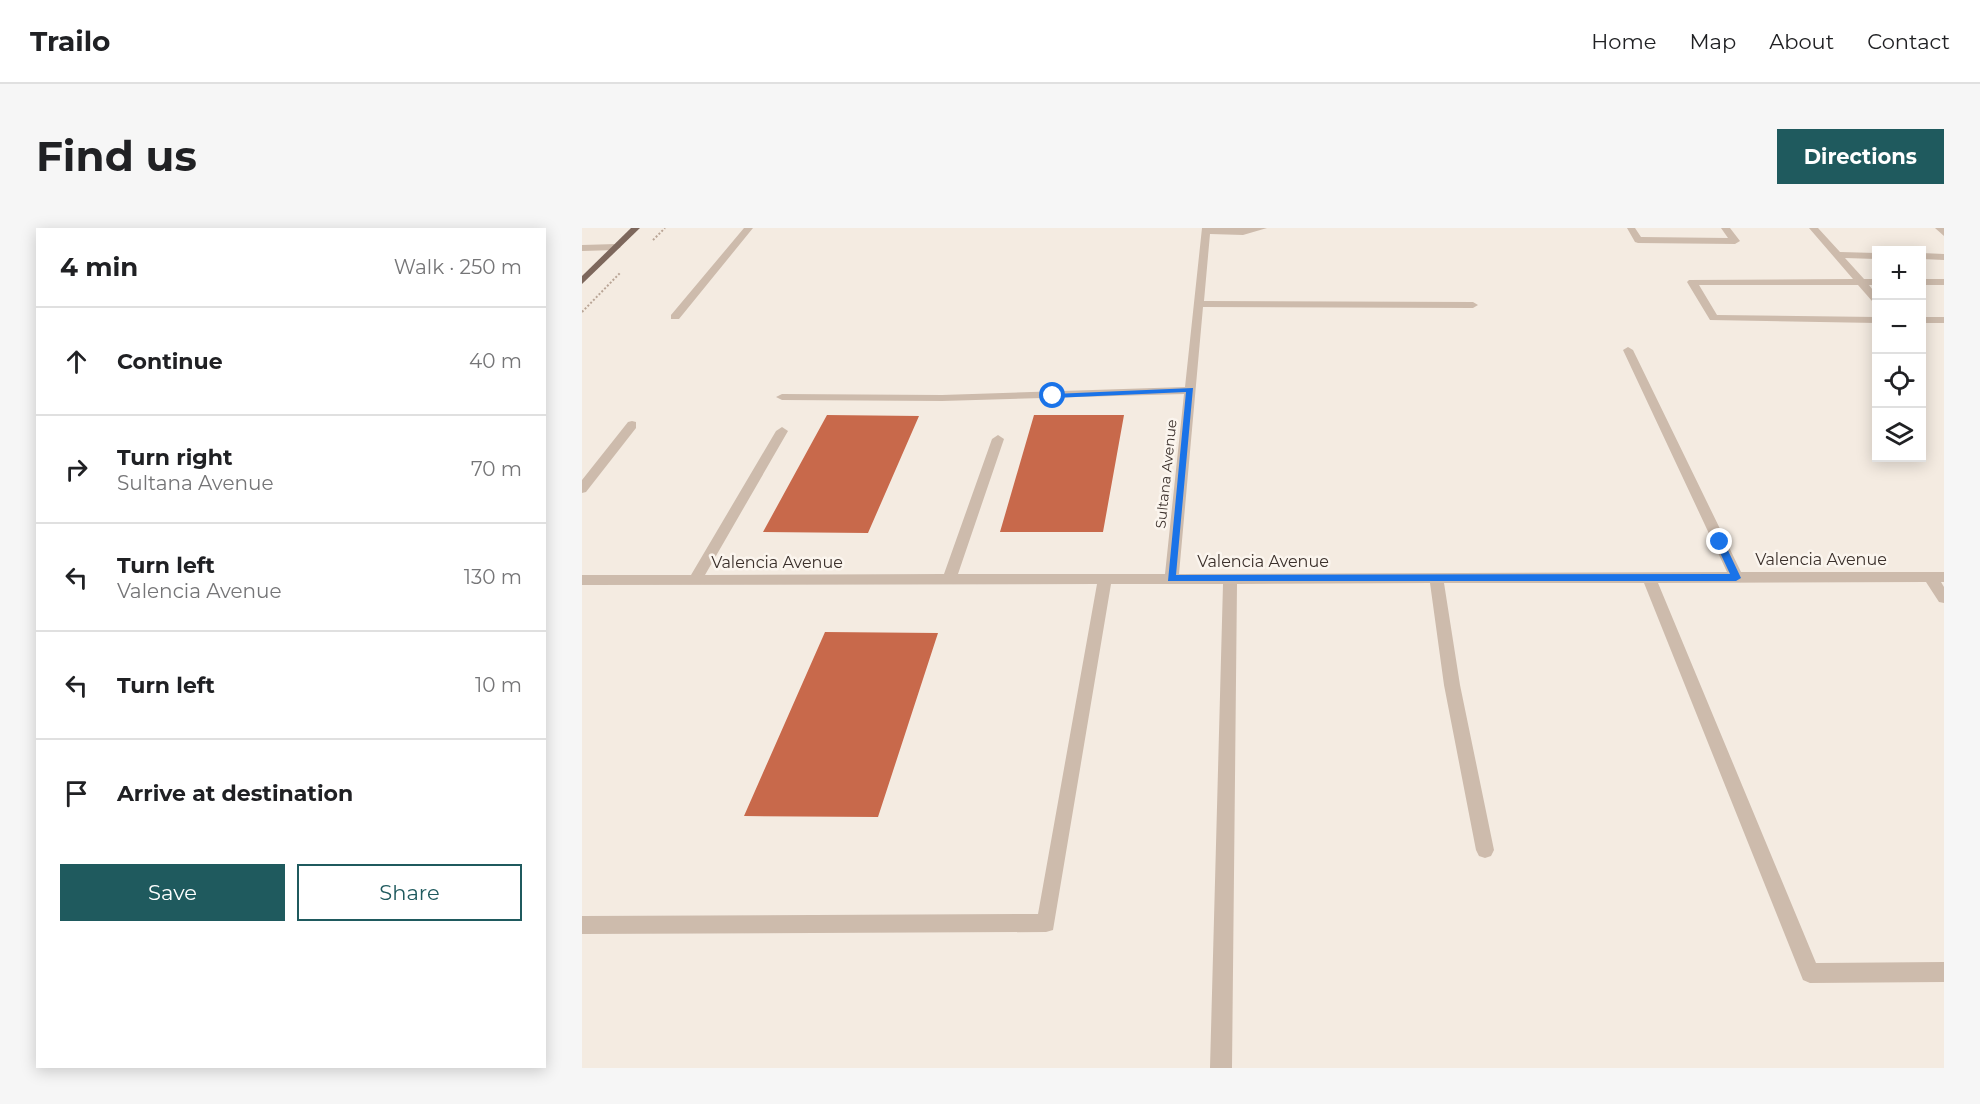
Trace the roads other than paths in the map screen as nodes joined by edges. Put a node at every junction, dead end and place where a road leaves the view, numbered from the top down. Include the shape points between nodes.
1 (636, 228) edge
2 (749, 228) edge
3 (1263, 228) edge
4 (1631, 228) edge
5 (1725, 228) edge
6 (1813, 228) edge
7 (1939, 228) edge
8 (1206, 230) edge
9 (1944, 233) edge
10 (616, 247) junction
11 (582, 248) edge
12 (1838, 255) junction
13 (1872, 256) edge
14 (1926, 256) edge
15 (1944, 256) edge
16 (582, 281) edge
17 (1861, 282) junction
18 (1872, 282) edge
19 (1926, 282) edge
20 (1944, 282) edge
21 (1872, 294) edge
22 (1198, 304) junction
23 (1473, 305) dead end
24 (675, 317) dead end
25 (1872, 320) edge
26 (1926, 320) edge
27 (1944, 320) edge
28 (1628, 350) dead end
29 (1190, 390) junction
30 (782, 397) dead end
31 (632, 425) dead end
32 (782, 431) dead end
33 (998, 439) dead end
34 (582, 489) edge
35 (1937, 577) edge
36 (1436, 578) junction
37 (1649, 578) junction
38 (1736, 578) junction
39 (949, 579) junction
40 (1105, 579) junction
41 (1171, 579) junction
42 (1230, 579) junction
43 (582, 580) edge
44 (695, 580) junction
45 (1944, 598) edge
46 (1485, 850) dead end
47 (582, 925) edge
48 (1944, 972) edge
49 (1221, 1068) edge

1 - 10 main road
2 - 24 street
3 - 8 street via 1243,232
4 - 5 street via 1638,240 1735,241
6 - 12 street
7 - 9 street
8 - 22 street, Sultana Avenue
10 - 11 street
10 - 16 main road
12 - 13 street
12 - 17 street
14 - 15 street
17 - 18 street
17 - 21 street
17 - 25 street via 1692,282 1714,318
19 - 20 street
22 - 23 street
22 - 29 street, Sultana Avenue
26 - 27 street
28 - 38 street
29 - 30 street via 942,398
29 - 41 street, Sultana Avenue
31 - 34 street
32 - 44 street
33 - 39 street
35 - 38 street, Valencia Avenue
35 - 45 street
36 - 37 street, Valencia Avenue
36 - 42 street, Valencia Avenue
36 - 46 street via 1452,686
37 - 38 street, Valencia Avenue
37 - 48 street via 1810,974
39 - 40 street, Valencia Avenue
39 - 44 street, Valencia Avenue
40 - 41 street, Valencia Avenue
40 - 47 street via 1046,923
41 - 42 street, Valencia Avenue
42 - 49 street
43 - 44 street, Valencia Avenue

